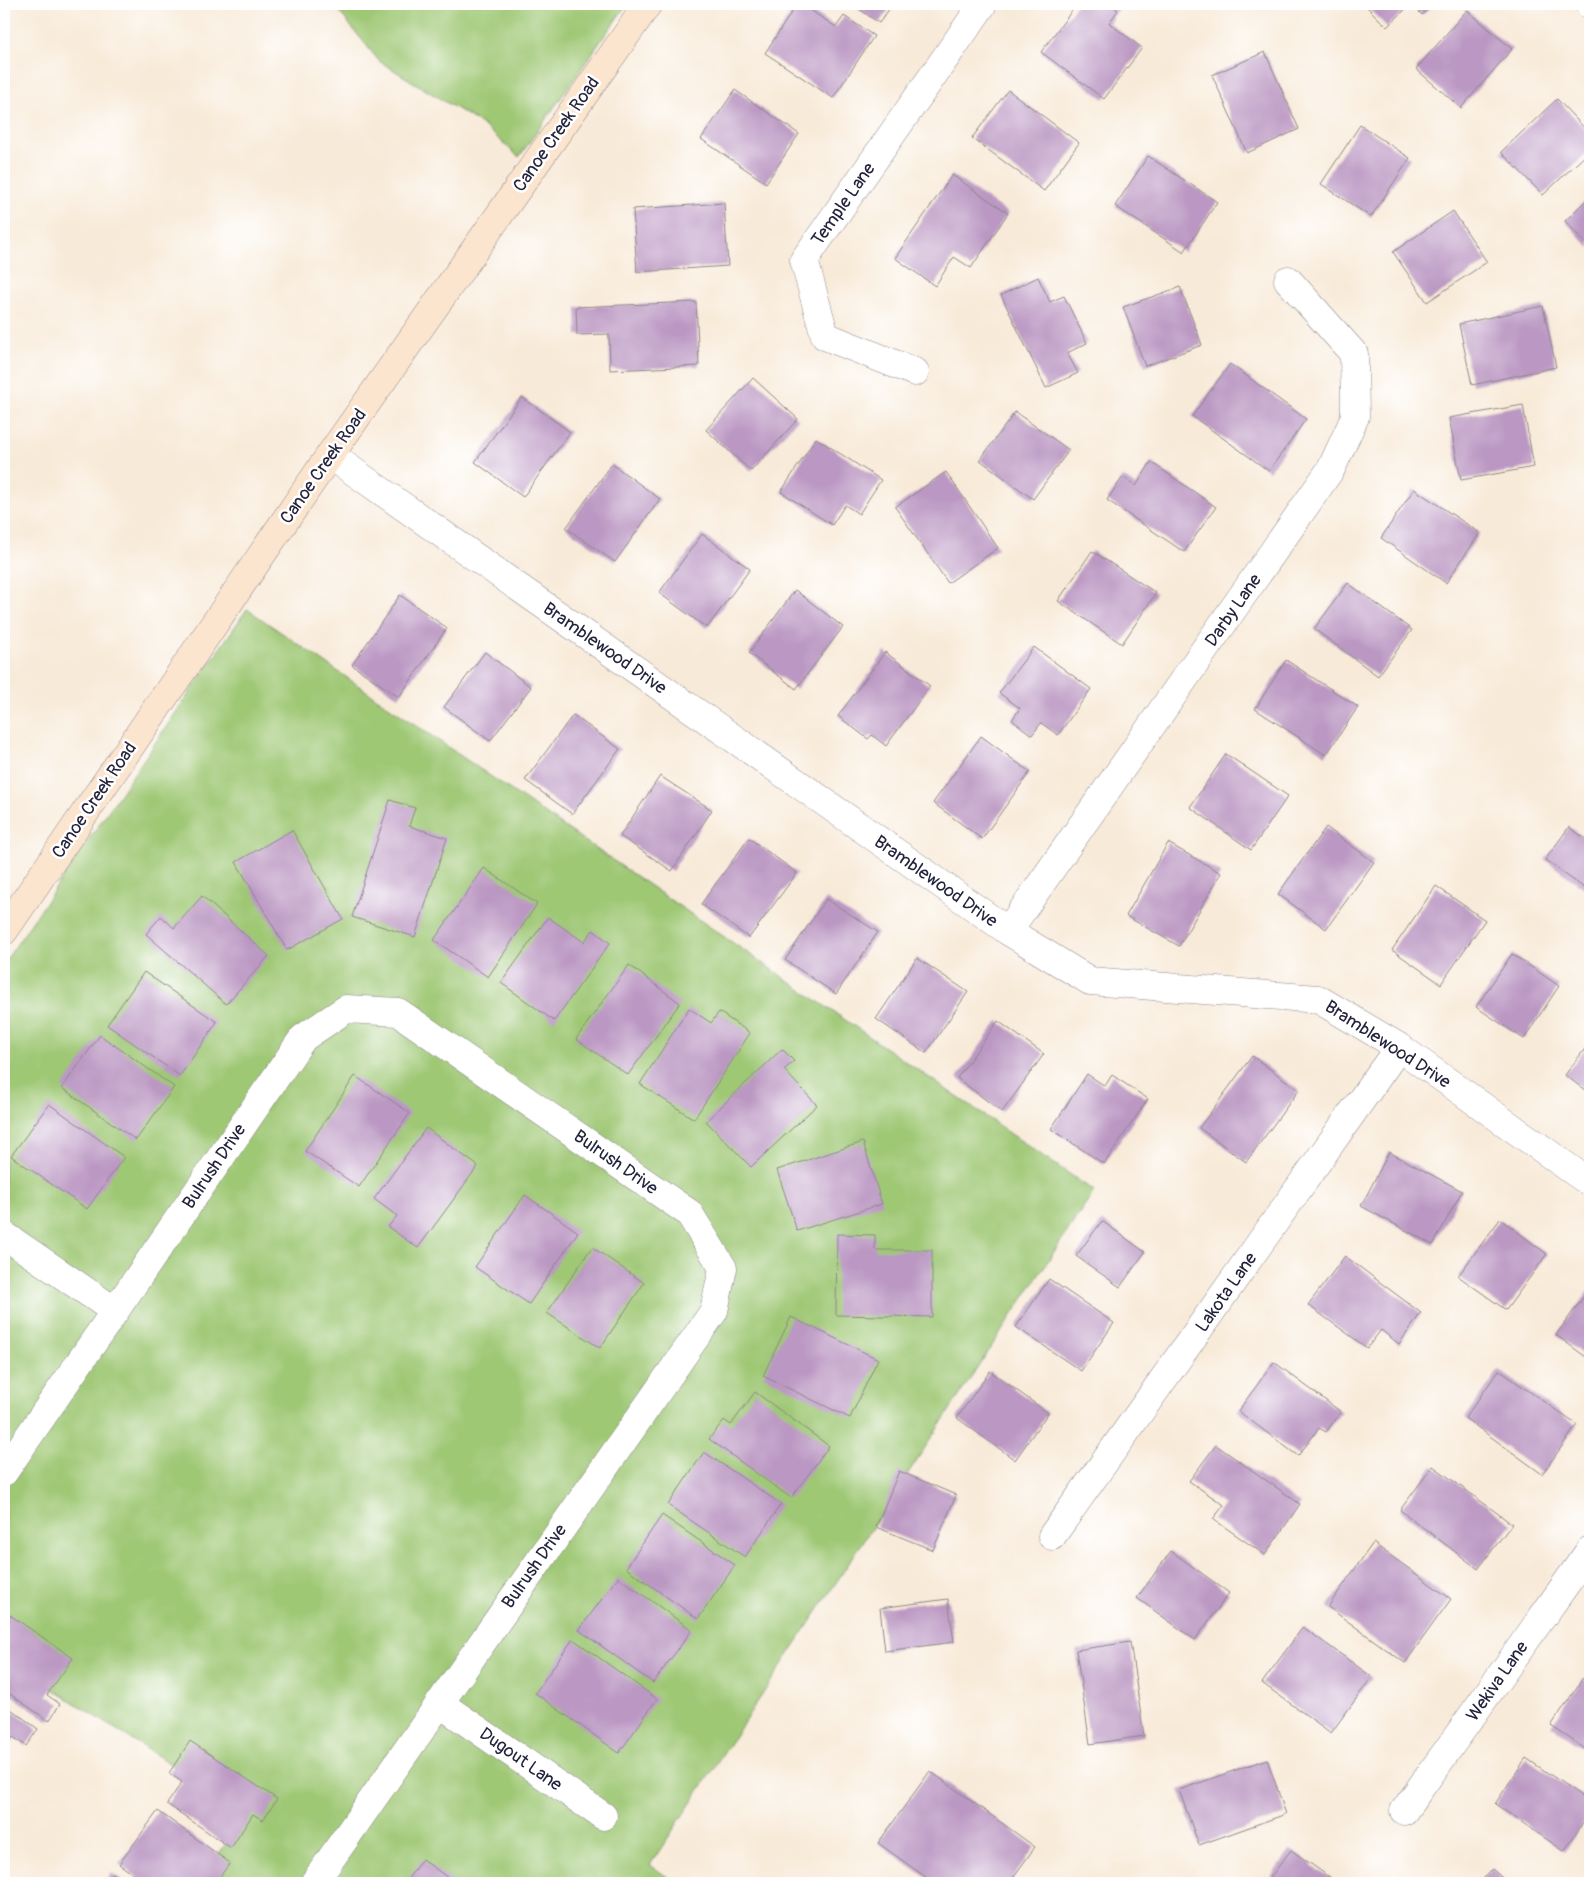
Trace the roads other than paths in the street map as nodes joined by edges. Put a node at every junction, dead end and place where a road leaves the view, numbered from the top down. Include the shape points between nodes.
1 (648, 4) edge
2 (983, 4) edge
3 (1288, 280) dead end
4 (915, 372) dead end
5 (330, 456) junction
6 (4, 931) edge
7 (1008, 931) junction
8 (1399, 1048) junction
9 (1590, 1183) edge
10 (4, 1235) edge
11 (115, 1311) junction
12 (4, 1472) edge
13 (1052, 1536) dead end
14 (1590, 1550) edge
15 (439, 1703) junction
16 (1404, 1811) dead end
17 (603, 1816) dead end
18 (314, 1883) edge

1 - 5 main road, Canoe Creek Road
2 - 4 street, Temple Lane via 804,260 825,336
3 - 7 street, Darby Lane via 1354,354 1355,417 1331,469
5 - 6 main road, Canoe Creek Road
5 - 7 street, Bramblewood Drive
7 - 8 street, Bramblewood Drive via 1090,980 1318,999
8 - 9 street, Bramblewood Drive
8 - 13 street, Lakota Lane
10 - 11 street
11 - 12 street, Bulrush Drive
11 - 15 street, Bulrush Drive via 302,1038 346,1009 398,1012 689,1213 723,1268 714,1311
14 - 16 street, Wekiva Lane
15 - 17 street, Dugout Lane
15 - 18 street, Bulrush Drive

